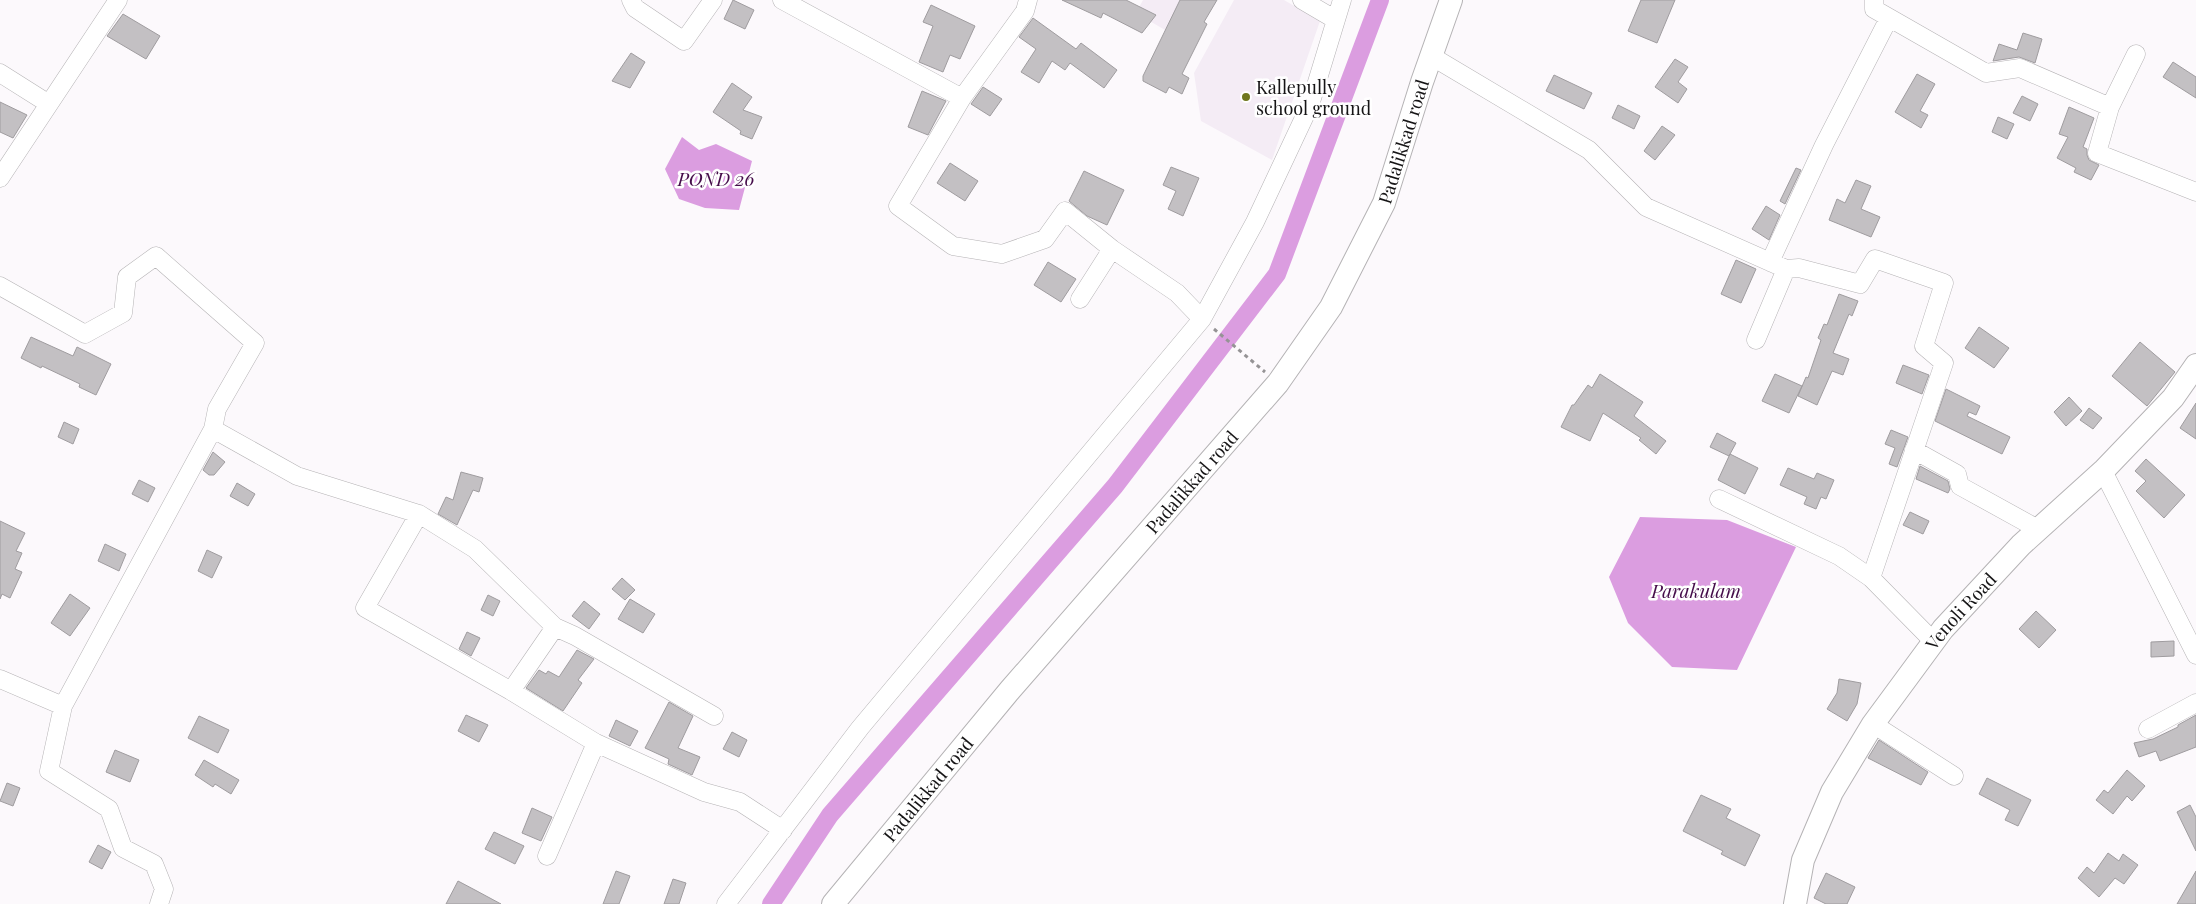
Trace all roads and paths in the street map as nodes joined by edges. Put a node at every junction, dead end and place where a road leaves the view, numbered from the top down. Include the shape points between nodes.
1 (118, 0) edge
2 (631, 0) edge
3 (713, 0) edge
4 (782, 0) edge
5 (1028, 0) edge
6 (1302, 0) edge
7 (1342, 0) edge
8 (1451, 0) edge
9 (1874, 0) edge
10 (1889, 18) junction
11 (1336, 20) junction
12 (2136, 54) dead end
13 (1431, 56) junction
14 (0, 73) edge
15 (962, 98) junction
16 (49, 104) junction
17 (2110, 107) junction
18 (0, 178) edge
19 (2196, 192) edge
20 (1112, 249) junction
21 (1770, 262) junction
22 (1786, 269) junction
23 (0, 286) edge
24 (1080, 299) dead end
25 (1202, 319) junction
26 (1756, 340) dead end
27 (2194, 370) edge
28 (1278, 384) junction
29 (213, 429) junction
30 (1914, 450) junction
31 (2103, 471) junction
32 (1719, 499) dead end
33 (419, 514) junction
34 (2038, 529) junction
35 (1871, 578) junction
36 (555, 627) junction
37 (1934, 642) junction
38 (2196, 656) edge
39 (0, 679) edge
40 (511, 691) junction
41 (2196, 704) edge
42 (63, 706) junction
43 (714, 716) dead end
44 (1873, 724) junction
45 (2148, 729) dead end
46 (596, 743) junction
47 (1954, 776) dead end
48 (783, 830) junction
49 (546, 856) dead end
50 (159, 904) edge
51 (726, 904) edge
52 (833, 904) edge
53 (1795, 904) edge

1 - 16 street
2 - 3 street via 635,8 684,42
4 - 15 street
5 - 15 street via 1025,11
6 - 11 street
7 - 11 street
8 - 13 street, Padalikkad road
9 - 10 street via 1874,9
10 - 17 street via 1986,73 2020,68
10 - 21 street
11 - 25 street via 1310,106 1255,222
12 - 17 street
13 - 21 street via 1589,150 1646,207
13 - 28 street, Padalikkad road via 1384,203 1331,307
14 - 16 street
15 - 20 street via 898,206 953,246 1002,254 1045,239 1065,211
16 - 18 street
17 - 19 street via 2097,153
20 - 24 street
20 - 25 street via 1177,293
21 - 22 street
22 - 26 street
22 - 30 street via 1799,268 1860,284 1876,259 1944,283 1924,346 1944,363
23 - 29 street via 85,334 123,313 127,277 156,256 255,343 217,409
25 - 28 path
25 - 48 street via 860,728
27 - 31 street, Venoli Road via 2173,398
28 - 52 street, Padalikkad road via 1010,690
29 - 33 street via 297,476
29 - 42 street
30 - 34 street via 1957,474 1960,486
30 - 35 street
31 - 34 street, Venoli Road
31 - 38 street
32 - 35 street via 1839,556
33 - 36 street via 475,550
33 - 40 street via 365,608
34 - 37 street, Venoli Road
35 - 37 street
36 - 40 street
36 - 43 street
37 - 44 street, Venoli Road
39 - 42 street
40 - 46 street
41 - 45 street
42 - 50 street via 49,771 109,809 123,848 154,864 164,889
44 - 47 street
44 - 53 street, Venoli Road via 1832,792 1802,860
46 - 48 street via 704,792 740,802
46 - 49 street
48 - 51 street

